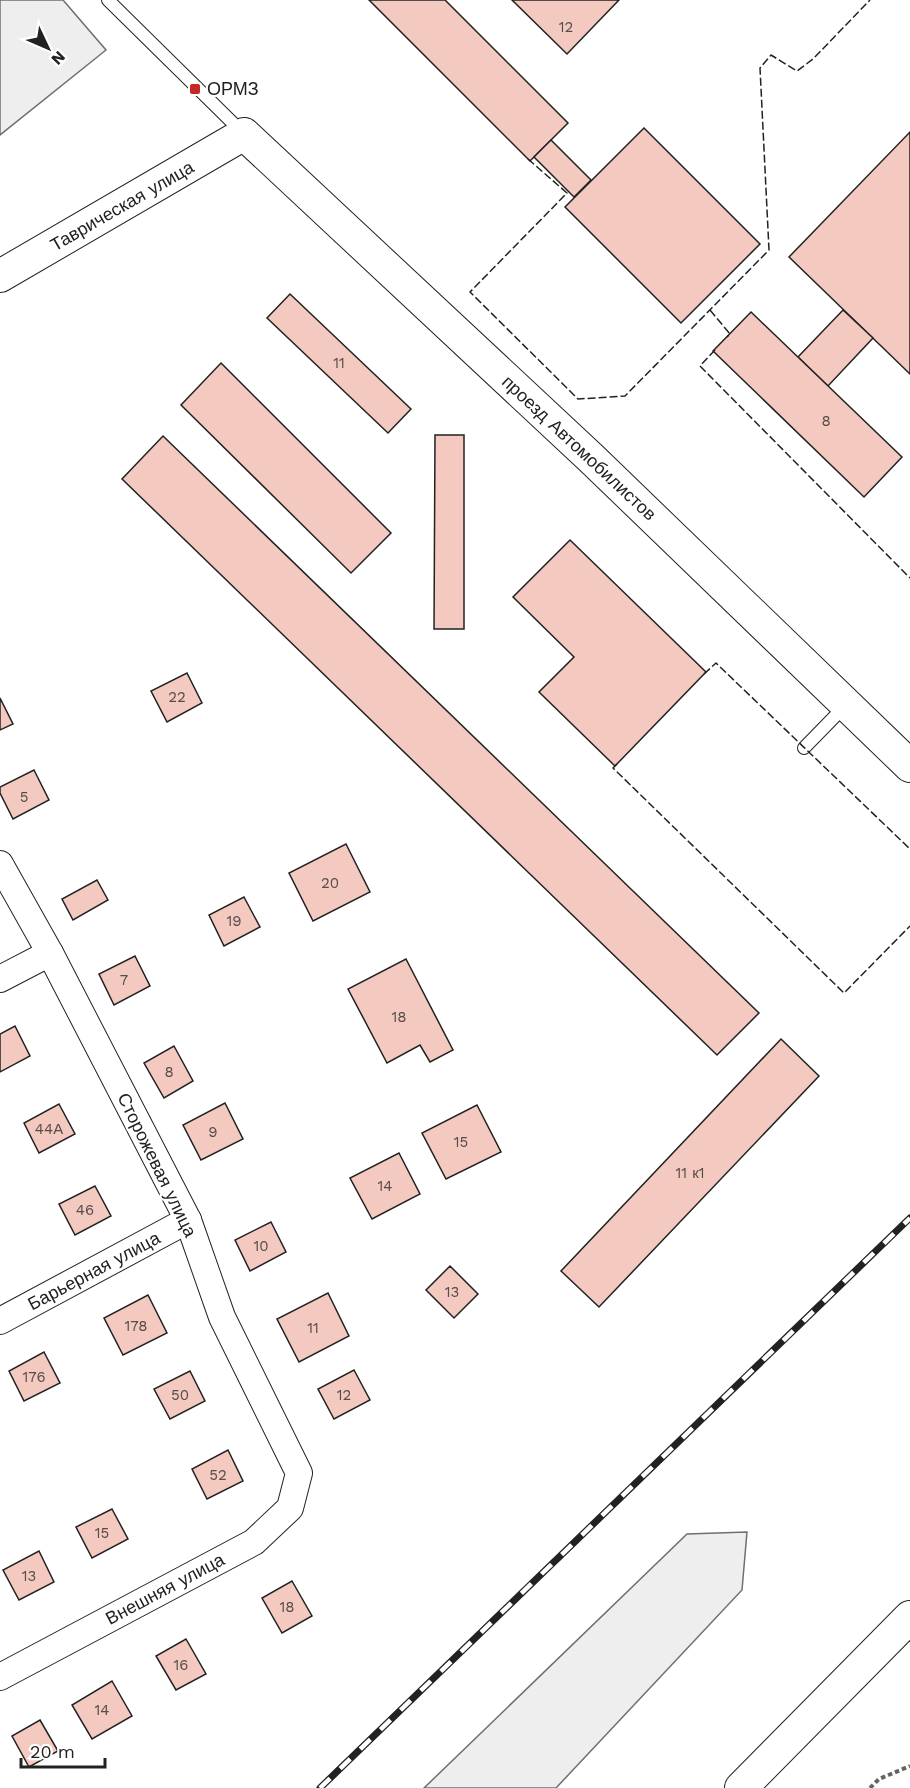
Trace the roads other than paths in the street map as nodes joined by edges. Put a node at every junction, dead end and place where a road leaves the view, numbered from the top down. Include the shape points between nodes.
1 (108, 0) edge
2 (244, 135) junction
3 (0, 276) edge
4 (846, 704) junction
5 (804, 748) dead end
6 (910, 766) edge
7 (0, 864) edge
8 (50, 953) junction
9 (0, 979) edge
10 (188, 1220) junction
11 (0, 1321) edge
12 (299, 1473) joint
13 (910, 1617) edge
14 (0, 1677) edge
15 (741, 1788) edge

1 - 2 lane
2 - 3 street, Таврическая улица
2 - 4 street, проезд Автомобилистов via 591,458
4 - 5 lane
4 - 6 street, проезд Автомобилистов
7 - 8 street, Сторожевая улица
8 - 9 street
8 - 10 street, Сторожевая улица
10 - 11 street, Барьерная улица
10 - 12 street, Сторожевая улица via 222,1317
12 - 14 street, Внешняя улица via 290,1508 254,1542
13 - 15 street

